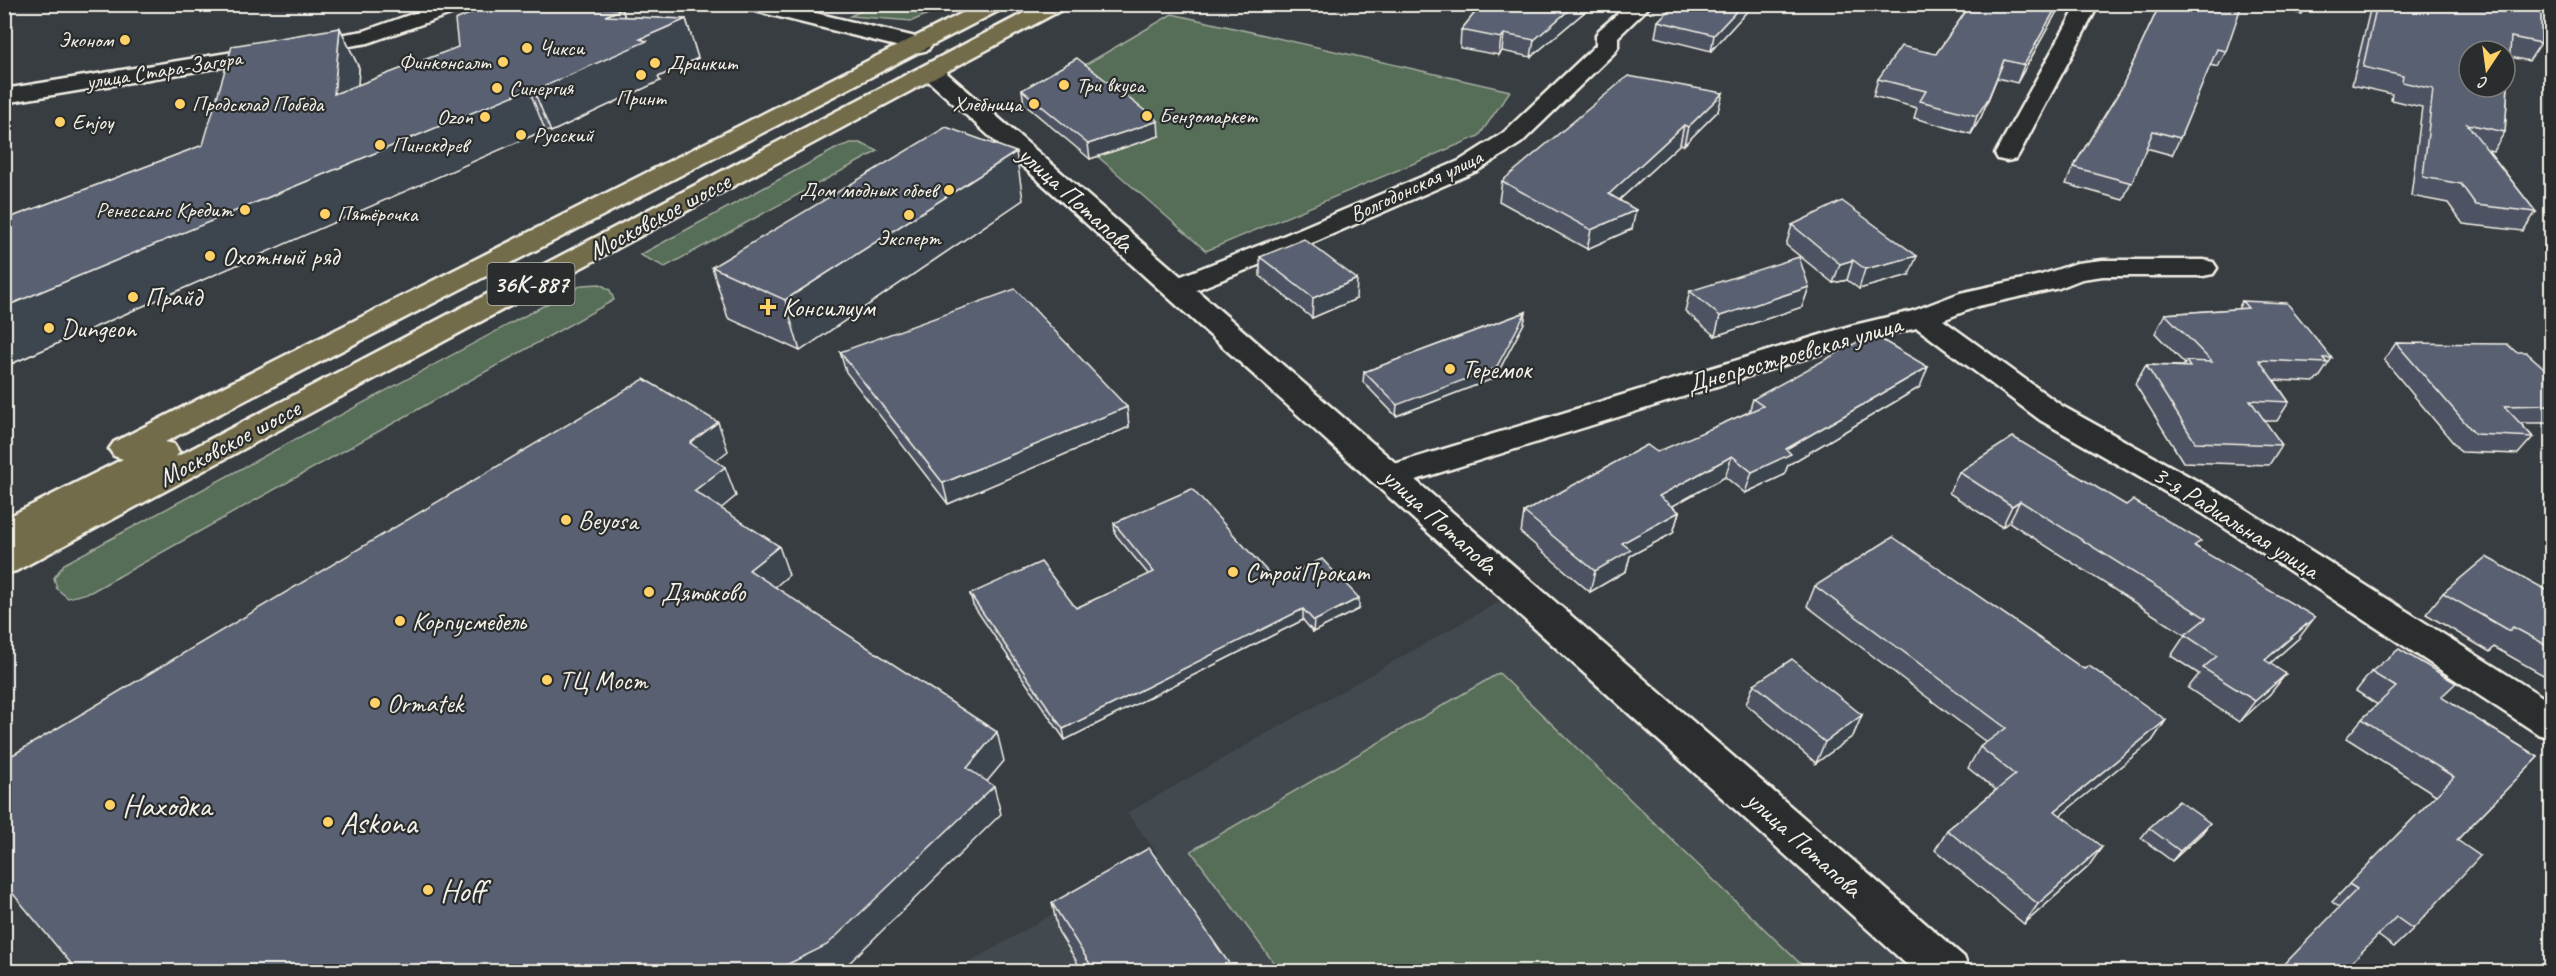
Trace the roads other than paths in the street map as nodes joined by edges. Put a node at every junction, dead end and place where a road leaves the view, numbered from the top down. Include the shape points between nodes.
1 (461, 4) edge
2 (750, 4) edge
3 (997, 4) edge
4 (1028, 4) edge
5 (1058, 4) edge
6 (1642, 4) edge
7 (2089, 4) edge
8 (924, 59) junction
9 (4, 96) edge
10 (2007, 154) dead end
11 (2203, 268) dead end
12 (1176, 288) junction
13 (1922, 318) junction
14 (1390, 477) junction
15 (4, 510) edge
16 (4, 534) edge
17 (4, 562) edge
18 (2552, 723) edge
19 (1948, 972) edge

1 - 9 street, улица Стара-Загора via 369,37
2 - 8 street via 820,19
3 - 8 main road, Московское шоссе / 36К-887
4 - 8 main road, Московское шоссе / 36К-887
5 - 8 main road, Московское шоссе / 36К-887
6 - 12 street, Волгодонская улица via 1607,35 1606,47 1512,138 1468,166
7 - 10 street
8 - 12 street, улица Потапова
8 - 15 main road, Московское шоссе / 36К-887
8 - 16 main road, Московское шоссе / 36К-887
8 - 17 main road, Московское шоссе / 36К-887
11 - 13 street, Днепростроевская улица via 2077,271 2049,282 1970,299
12 - 14 street, улица Потапова
13 - 14 street, Днепростроевская улица via 1860,332
13 - 18 street, 3-я Радиальная улица via 2051,413 2214,505
14 - 19 street, улица Потапова

